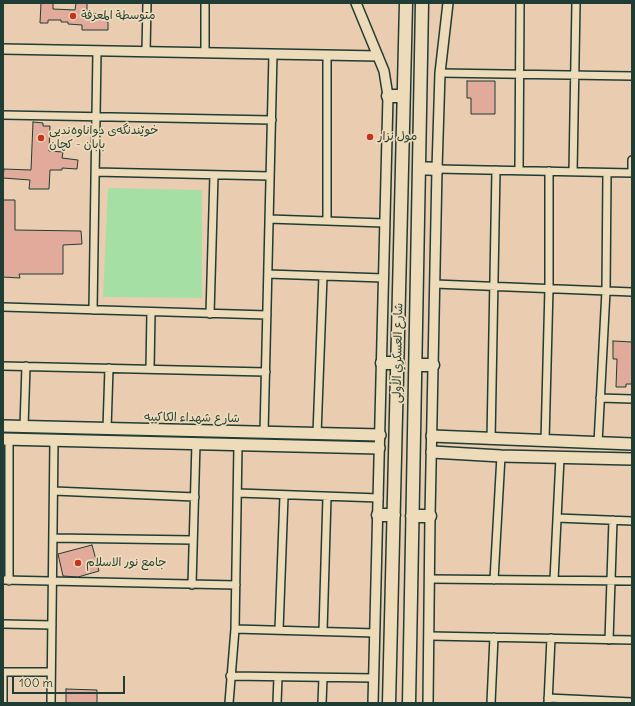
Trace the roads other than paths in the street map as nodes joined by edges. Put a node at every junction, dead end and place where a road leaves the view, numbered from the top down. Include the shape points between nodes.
1 (146, 3) edge
2 (205, 3) edge
3 (356, 3) edge
4 (406, 3) edge
5 (422, 3) edge
6 (448, 3) edge
7 (520, 3) edge
8 (576, 3) edge
9 (3, 49) edge
10 (97, 51) junction
11 (146, 52) junction
12 (205, 53) junction
13 (273, 54) junction
14 (327, 55) junction
15 (378, 56) junction
16 (440, 73) junction
17 (521, 74) junction
18 (575, 75) junction
19 (632, 76) edge
20 (388, 96) junction
21 (403, 96) junction
22 (3, 115) edge
23 (96, 116) junction
24 (272, 120) junction
25 (632, 160) edge
26 (419, 168) junction
27 (437, 168) junction
28 (496, 170) junction
29 (518, 170) junction
30 (549, 171) junction
31 (95, 172) junction
32 (574, 172) junction
33 (607, 173) junction
34 (632, 173) edge
35 (214, 175) junction
36 (270, 176) junction
37 (269, 220) junction
38 (327, 221) junction
39 (384, 223) junction
40 (268, 274) junction
41 (323, 276) junction
42 (383, 278) junction
43 (435, 284) junction
44 (493, 286) junction
45 (549, 288) junction
46 (606, 291) junction
47 (632, 292) edge
48 (3, 307) edge
49 (93, 310) junction
50 (151, 312) junction
51 (210, 314) junction
52 (267, 315) junction
53 (382, 363) junction
54 (398, 363) junction
55 (416, 365) junction
56 (433, 365) junction
57 (3, 366) edge
58 (26, 366) junction
59 (109, 368) junction
60 (150, 369) junction
61 (266, 372) junction
62 (600, 398) junction
63 (632, 399) edge
64 (3, 426) edge
65 (24, 427) junction
66 (107, 429) junction
67 (264, 433) junction
68 (396, 433) junction
69 (317, 434) junction
70 (414, 434) junction
71 (380, 436) junction
72 (432, 436) junction
73 (6, 439) edge
74 (477, 439) junction
75 (54, 440) junction
76 (491, 440) junction
77 (545, 441) junction
78 (598, 443) junction
79 (196, 444) junction
80 (238, 444) junction
81 (632, 444) edge
82 (379, 448) junction
83 (396, 450) junction
84 (413, 451) junction
85 (432, 452) junction
86 (476, 454) junction
87 (501, 456) junction
88 (560, 458) junction
89 (632, 459) edge
90 (54, 491) junction
91 (238, 493) junction
92 (284, 496) junction
93 (195, 497) junction
94 (327, 497) junction
95 (378, 498) junction
96 (378, 515) junction
97 (394, 515) junction
98 (412, 516) junction
99 (430, 516) junction
100 (557, 518) junction
101 (613, 520) junction
102 (632, 521) edge
103 (53, 538) junction
104 (193, 540) junction
105 (430, 579) junction
106 (6, 580) edge
107 (494, 580) junction
108 (554, 580) junction
109 (611, 581) junction
110 (632, 581) edge
111 (52, 582) junction
112 (192, 585) junction
113 (236, 585) junction
114 (3, 624) edge
115 (52, 625) junction
116 (235, 629) junction
117 (279, 630) junction
118 (323, 631) junction
119 (375, 633) junction
120 (430, 636) junction
121 (494, 636) junction
122 (551, 638) junction
123 (609, 640) junction
124 (632, 640) edge
125 (3, 672) edge
126 (51, 672) junction
127 (230, 676) junction
128 (278, 677) junction
129 (323, 678) junction
130 (374, 678) junction
131 (548, 700) edge
132 (632, 702) edge
133 (3, 703) edge
134 (51, 703) edge
135 (229, 703) edge
136 (277, 703) edge
137 (322, 703) edge
138 (373, 703) edge
139 (389, 703) edge
140 (409, 703) edge
141 (428, 703) edge
142 (491, 703) edge

1 - 11 street
2 - 12 street
3 - 15 street
4 - 21 main road, شارع العسكري الأولى
5 - 26 main road, شارع العسكري الأولى
6 - 16 street
7 - 17 street
8 - 18 street
9 - 10 street
10 - 11 street
10 - 23 street
11 - 12 street
12 - 13 street
13 - 14 street
13 - 24 street
14 - 15 street
14 - 38 street
15 - 20 street via 386,79
16 - 17 street
16 - 27 street
17 - 18 street
17 - 29 street
18 - 19 street
18 - 32 street
20 - 21 main road
20 - 39 street
21 - 54 main road, شارع العسكري الأولى
22 - 23 street
23 - 24 street
23 - 31 street
24 - 36 street
25 - 34 street
26 - 27 main road
26 - 55 main road, شارع العسكري الأولى
27 - 28 street
27 - 43 street
28 - 29 street
28 - 44 street
29 - 30 street
30 - 32 street
30 - 45 street
31 - 35 street
31 - 49 street
32 - 33 street
33 - 34 street
33 - 46 street
35 - 36 street
35 - 51 street
36 - 37 street
37 - 38 street
37 - 40 street
38 - 39 street
39 - 42 street
40 - 41 street
40 - 52 street
41 - 42 street
41 - 69 street
42 - 53 street
43 - 44 street
43 - 56 street
44 - 45 street
44 - 76 street
45 - 46 street
45 - 77 street
46 - 47 street
46 - 62 street
48 - 49 street
49 - 50 street
50 - 51 street
50 - 60 street
51 - 52 street
52 - 61 street
53 - 54 main road
53 - 71 street
54 - 68 main road, شارع العسكري الأولى
55 - 56 main road
55 - 70 main road, شارع العسكري الأولى
56 - 72 street
57 - 58 street
58 - 59 street
58 - 65 street
59 - 60 street
59 - 66 street
60 - 61 street
61 - 67 street
62 - 63 street
62 - 78 street
64 - 65 main road, شارع شهداء الكاكييه
65 - 66 main road, شارع شهداء الكاكييه
66 - 67 main road, شارع شهداء الكاكييه
67 - 69 main road, شارع شهداء الكاكييه
68 - 70 main road
68 - 83 main road, شارع العسكري الأولى
69 - 71 main road, شارع شهداء الكاكييه
70 - 84 main road, شارع العسكري الأولى
71 - 82 street
72 - 74 main road
72 - 85 street
73 - 75 main road
73 - 106 street
74 - 76 main road
74 - 86 main road
75 - 79 main road
75 - 90 street
76 - 77 main road
77 - 78 main road
78 - 81 main road
79 - 80 main road
79 - 93 street
80 - 82 main road
80 - 91 street
82 - 95 street
83 - 84 main road
83 - 97 main road, شارع العسكري الأولى
84 - 98 main road, شارع العسكري الأولى
85 - 86 main road
85 - 99 street
86 - 87 main road
87 - 88 main road
87 - 107 street
88 - 89 main road
88 - 100 street
90 - 93 street
90 - 103 street
91 - 92 street
91 - 113 street
92 - 94 street
92 - 117 street
93 - 104 street
94 - 95 street
94 - 118 street
95 - 96 street
96 - 97 main road
96 - 119 street
97 - 139 main road, شارع العسكري الأولى
98 - 99 main road
98 - 140 main road, شارع العسكري الأولى
99 - 105 street
100 - 101 street
100 - 108 street
101 - 102 street
101 - 109 street
103 - 104 street
103 - 111 street
104 - 112 street
105 - 107 street
105 - 120 street
106 - 111 street
107 - 108 street
108 - 109 street
109 - 110 street
109 - 123 street
111 - 112 street
111 - 115 street
112 - 113 street
113 - 116 street
114 - 115 street
115 - 126 street
116 - 117 street
116 - 127 street
117 - 118 street
118 - 119 street
119 - 130 street
120 - 121 street
120 - 141 street
121 - 122 street
121 - 142 street
122 - 123 street
122 - 131 street
123 - 124 street
125 - 126 street
125 - 133 street
126 - 134 street
127 - 128 street
127 - 135 street
128 - 129 street
128 - 136 street
129 - 130 street
129 - 137 street
130 - 138 street
131 - 132 street

